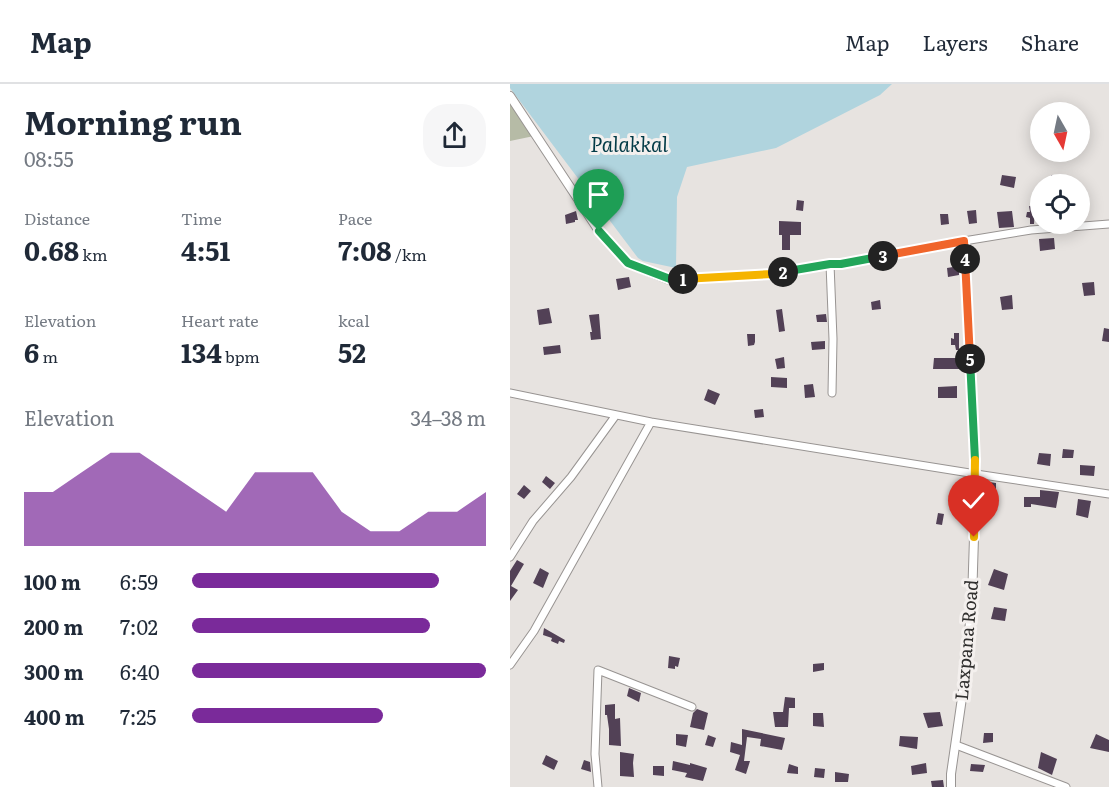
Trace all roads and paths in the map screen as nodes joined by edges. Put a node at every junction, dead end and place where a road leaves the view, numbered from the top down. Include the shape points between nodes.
1 (510, 96) edge
2 (1109, 224) edge
3 (964, 241) junction
4 (830, 264) junction
5 (510, 393) edge
6 (832, 393) dead end
7 (616, 415) junction
8 (651, 422) junction
9 (976, 474) junction
10 (1109, 494) edge
11 (510, 557) edge
12 (510, 665) edge
13 (692, 707) dead end
14 (956, 745) junction
15 (598, 787) edge
16 (951, 787) edge
17 (1066, 787) edge

1 - 4 street via 599,231 633,265 670,279 772,274
2 - 3 street via 1031,230
3 - 4 street
3 - 9 street, Laxpana Road
4 - 6 street
5 - 7 street
7 - 8 street
7 - 11 street via 533,521
8 - 9 street
8 - 12 street via 534,631
9 - 10 street
9 - 14 street, Laxpana Road via 972,601
13 - 15 street via 598,670
14 - 16 street, Laxpana Road
14 - 17 street

